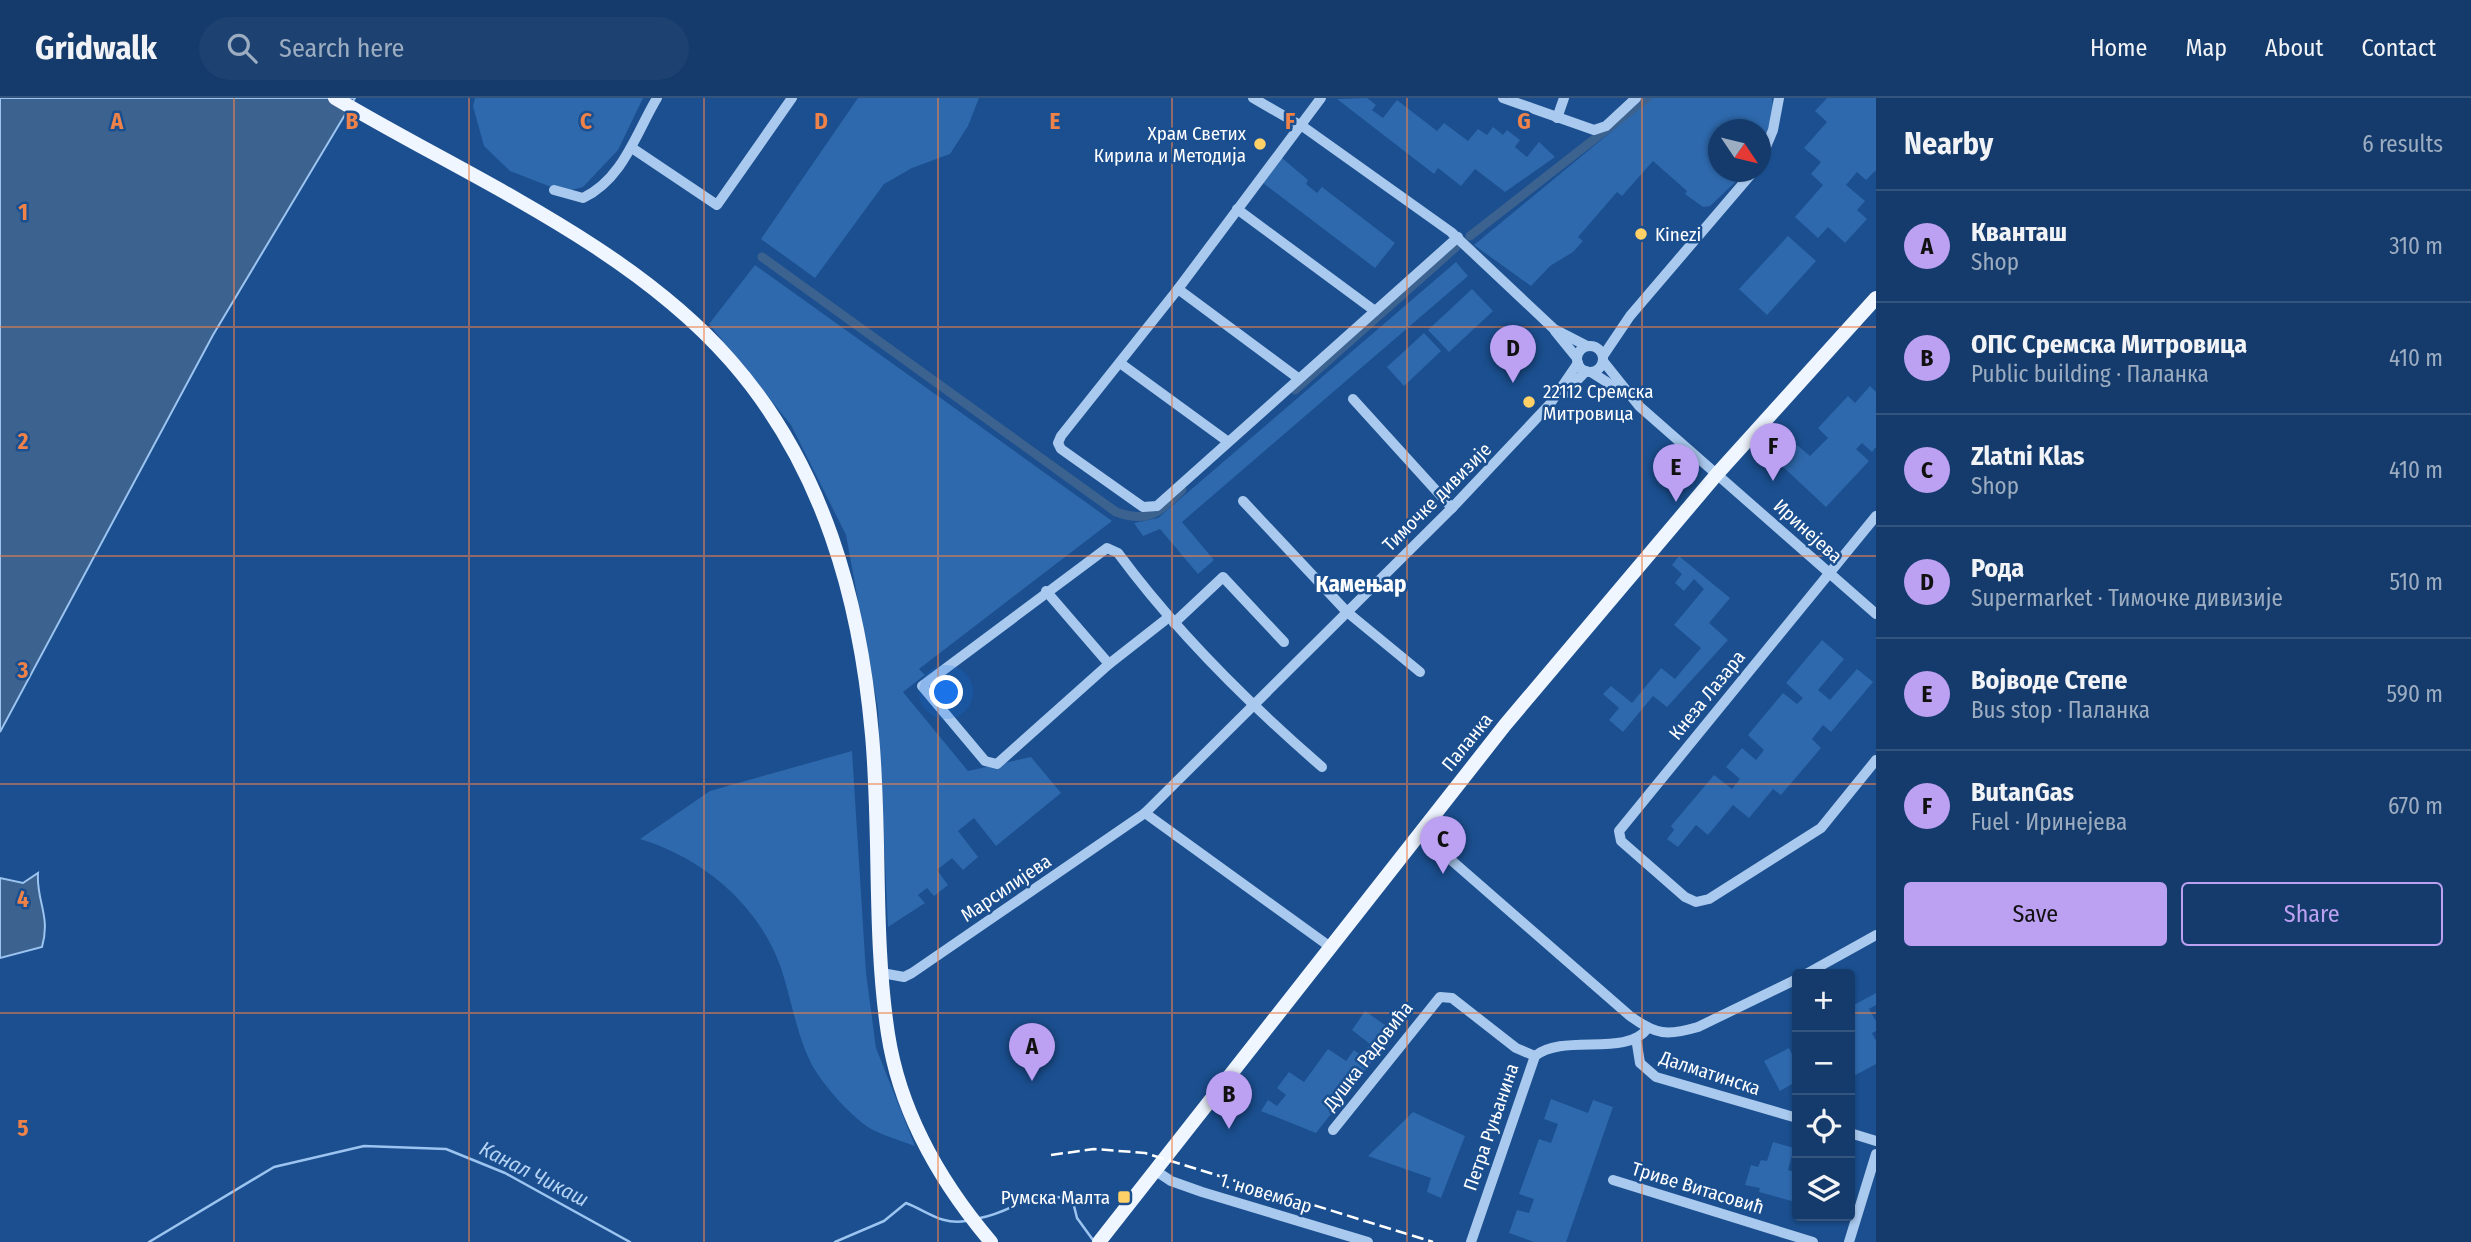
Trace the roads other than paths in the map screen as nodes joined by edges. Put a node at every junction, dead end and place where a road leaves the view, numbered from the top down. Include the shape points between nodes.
1 (335, 98) edge
2 (657, 98) edge
3 (792, 98) edge
4 (1253, 98) edge
5 (1321, 98) edge
6 (1503, 98) edge
7 (1564, 98) edge
8 (1636, 98) edge
9 (1779, 98) edge
10 (1557, 118) junction
11 (1298, 124) junction
12 (1771, 135) edge
13 (632, 148) junction
14 (1744, 182) edge
15 (554, 190) dead end
16 (1237, 209) junction
17 (1458, 237) junction
18 (1178, 289) junction
19 (1876, 298) edge
20 (1375, 311) junction
21 (1630, 316) junction
22 (1554, 329) junction
23 (1589, 346) junction
24 (1603, 359) junction
25 (1577, 361) junction
26 (1120, 363) junction
27 (1589, 372) junction
28 (1298, 378) junction
29 (1353, 399) dead end
30 (1633, 399) junction
31 (1550, 404) junction
32 (1227, 441) junction
33 (1717, 474) junction
34 (1243, 500) dead end
35 (1452, 509) junction
36 (1876, 516) edge
37 (1828, 573) junction
38 (1046, 591) junction
39 (1347, 612) junction
40 (1876, 614) edge
41 (1171, 620) junction
42 (1284, 642) dead end
43 (1109, 664) junction
44 (1420, 672) dead end
45 (1254, 708) junction
46 (1876, 760) edge
47 (1322, 767) dead end
48 (1145, 813) junction
49 (1419, 832) junction
50 (1876, 935) edge
51 (1329, 946) junction
52 (1815, 969) edge
53 (882, 973) junction
54 (1792, 981) edge
55 (1647, 1029) junction
56 (1636, 1038) junction
57 (1535, 1056) junction
58 (1792, 1117) edge
59 (1333, 1130) dead end
60 (1855, 1135) edge
61 (1876, 1141) edge
62 (1876, 1154) edge
63 (1156, 1171) junction
64 (1613, 1180) dead end
65 (1104, 1238) edge
66 (991, 1242) edge
67 (1368, 1242) edge
68 (1471, 1242) edge
69 (1813, 1242) edge
70 (1849, 1242) edge

1 - 53 main road via 525,206 644,282 733,362 777,423 823,509 849,592 872,734
2 - 13 street
3 - 13 street via 716,205
4 - 11 street
5 - 11 street
6 - 10 street
7 - 10 street
8 - 10 street via 1600,129
9 - 12 street
11 - 16 street
11 - 17 street
13 - 15 street via 587,196 572,197
14 - 21 street
16 - 18 street
16 - 20 street
17 - 20 street
17 - 22 street
18 - 26 street
18 - 28 street
19 - 33 main road, Паланка
20 - 28 street
21 - 23 street via 1609,337
21 - 24 street
22 - 23 street
22 - 25 street
23 - 24 street via 1599,349
23 - 25 street via 1580,351
24 - 27 street via 1597,370
24 - 30 street
25 - 27 street
25 - 31 street, Тимочке дивизије
26 - 32 street
26 - 32 street via 1061,436 1061,449 1149,508 1163,501
27 - 30 street
27 - 31 street, Тимочке дивизије
28 - 32 street
29 - 35 street
30 - 33 street, Иринејева
31 - 35 street, Тимочке дивизије
33 - 37 street, Иринејева
33 - 49 main road, Паланка
34 - 39 street
35 - 39 street, Тимочке дивизије
36 - 37 street
37 - 40 street, Иринејева
37 - 46 street, Кнеза Лазара via 1619,831 1621,841 1685,897 1696,902 1709,899 1821,828
38 - 41 street via 1103,548 1115,551
38 - 43 street
38 - 43 street via 922,686 985,761 994,765 1003,761
39 - 44 street
39 - 45 street, Тимочке дивизије
41 - 42 street via 1223,577
41 - 43 street
41 - 45 street
45 - 47 street
45 - 48 street, Марсилијева
48 - 51 street
48 - 53 street, Марсилијева via 912,973
49 - 51 main road, Паланка
49 - 55 street
50 - 52 street
51 - 63 main road, Паланка
53 - 66 main road via 888,1035 905,1097 933,1161
54 - 55 street via 1698,1027 1663,1033
55 - 56 street
56 - 57 street, Петра Руњанина via 1556,1047
56 - 58 street, Далматинска via 1640,1063 1656,1077
57 - 59 street, Душка Радовића via 1517,1048 1452,998 1440,997
57 - 68 street, Петра Руњанина
60 - 61 street
62 - 70 street
63 - 65 main road, Паланка
63 - 67 street, 1. новембар via 1202,1192
64 - 69 street, Триве Витасовић

